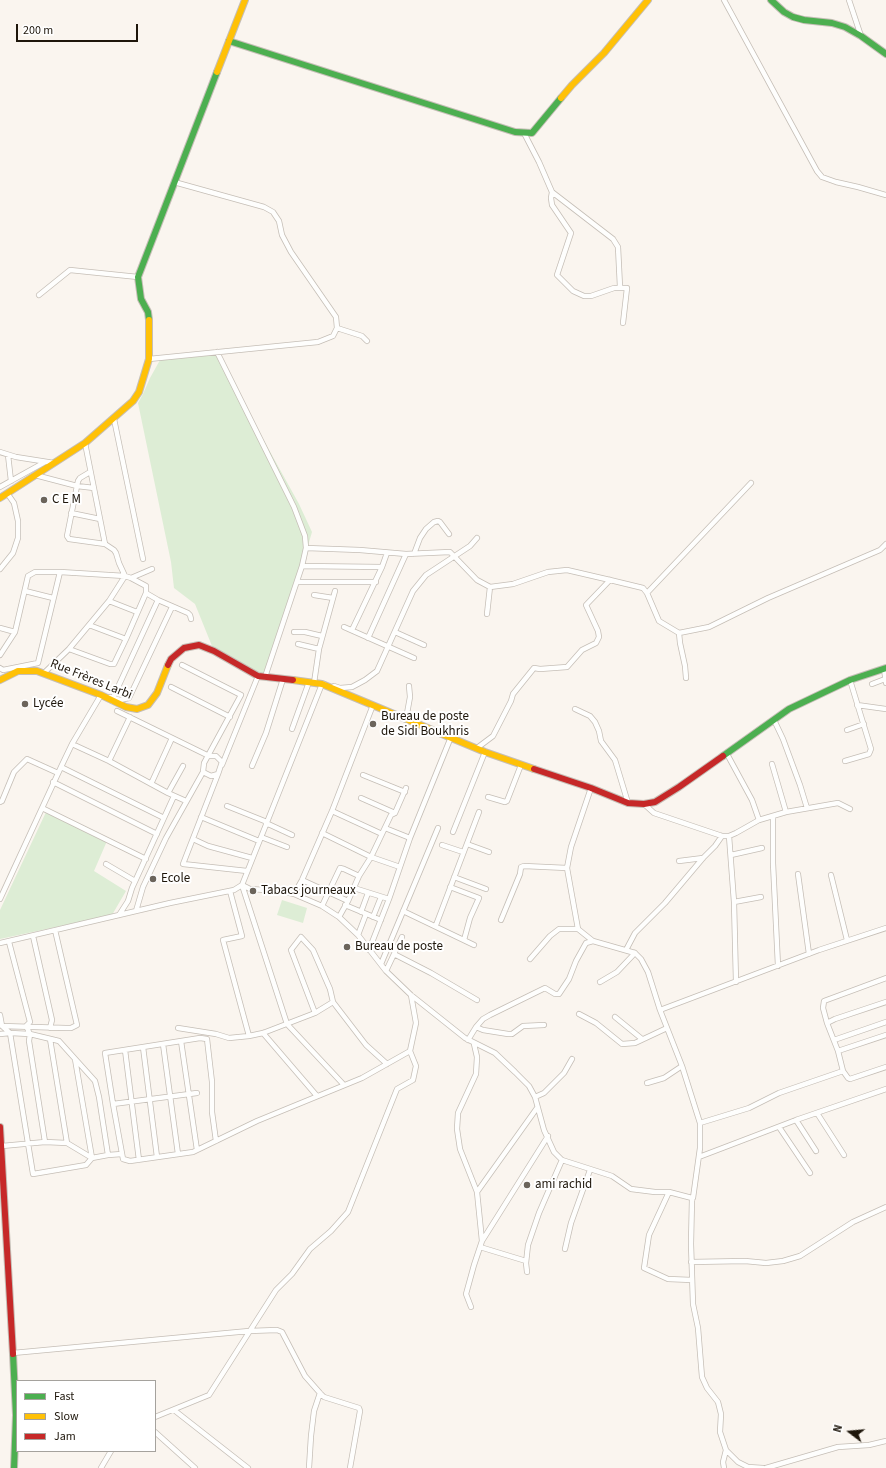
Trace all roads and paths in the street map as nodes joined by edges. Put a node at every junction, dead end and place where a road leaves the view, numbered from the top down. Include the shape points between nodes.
1 (245, 0) edge
2 (648, 0) edge
3 (724, 0) edge
4 (770, 0) edge
5 (849, 0) edge
6 (861, 36) junction
7 (228, 41) junction
8 (886, 54) edge
9 (524, 133) junction
10 (174, 182) junction
11 (552, 192) junction
12 (886, 195) edge
13 (138, 277) junction
14 (620, 287) junction
15 (39, 295) dead end
16 (623, 323) dead end
17 (337, 328) junction
18 (367, 341) dead end
19 (217, 352) junction
20 (148, 359) junction
21 (114, 419) junction
22 (85, 443) junction
23 (0, 452) edge
24 (8, 455) junction
25 (45, 462) junction
26 (54, 463) junction
27 (90, 472) junction
28 (35, 475) junction
29 (11, 481) junction
30 (750, 483) dead end
31 (77, 486) junction
32 (0, 487) edge
33 (94, 488) junction
34 (7, 493) junction
35 (0, 498) edge
36 (71, 513) junction
37 (100, 519) junction
38 (449, 534) dead end
39 (477, 538) dead end
40 (105, 544) junction
41 (886, 544) edge
42 (306, 548) junction
43 (387, 553) junction
44 (406, 554) junction
45 (414, 554) junction
46 (454, 555) junction
47 (143, 559) dead end
48 (302, 566) junction
49 (382, 568) junction
50 (0, 569) edge
51 (152, 569) dead end
52 (60, 572) junction
53 (125, 576) junction
54 (131, 578) junction
55 (610, 580) junction
56 (297, 582) junction
57 (376, 582) junction
58 (490, 587) junction
59 (25, 591) junction
60 (335, 591) dead end
61 (146, 593) junction
62 (647, 593) junction
63 (314, 595) dead end
64 (53, 598) junction
65 (333, 598) junction
66 (158, 600) junction
67 (109, 601) junction
68 (172, 607) junction
69 (137, 612) junction
70 (487, 614) dead end
71 (191, 619) dead end
72 (89, 625) junction
73 (344, 627) dead end
74 (0, 628) edge
75 (352, 630) junction
76 (15, 632) junction
77 (294, 632) dead end
78 (395, 632) junction
79 (679, 634) junction
80 (322, 636) junction
81 (368, 638) junction
82 (126, 639) junction
83 (298, 644) dead end
84 (424, 645) dead end
85 (389, 646) junction
86 (69, 649) junction
87 (319, 649) junction
88 (0, 655) edge
89 (414, 658) dead end
90 (38, 663) junction
91 (182, 665) dead end
92 (0, 668) edge
93 (885, 669) edge
94 (36, 671) junction
95 (44, 673) junction
96 (262, 676) junction
97 (686, 678) dead end
98 (283, 679) junction
99 (0, 680) edge
100 (850, 680) junction
101 (886, 681) edge
102 (312, 683) junction
103 (322, 684) junction
104 (872, 684) dead end
105 (171, 686) dead end
106 (409, 686) dead end
107 (94, 693) junction
108 (101, 695) junction
109 (113, 700) junction
110 (373, 705) junction
111 (858, 705) junction
112 (575, 709) dead end
113 (886, 709) edge
114 (117, 711) dead end
115 (130, 717) junction
116 (230, 717) junction
117 (406, 719) junction
118 (774, 720) junction
119 (864, 724) junction
120 (292, 729) dead end
121 (847, 730) dead end
122 (451, 737) junction
123 (172, 738) junction
124 (72, 744) junction
125 (477, 748) junction
126 (485, 752) junction
127 (727, 754) junction
128 (209, 756) junction
129 (109, 760) junction
130 (845, 760) dead end
131 (772, 764) dead end
132 (521, 765) junction
133 (183, 766) dead end
134 (252, 766) dead end
135 (61, 767) junction
136 (203, 772) junction
137 (58, 773) junction
138 (218, 774) junction
139 (363, 775) dead end
140 (54, 782) junction
141 (151, 784) junction
142 (591, 788) junction
143 (168, 793) junction
144 (174, 796) junction
145 (361, 798) dead end
146 (488, 798) dead end
147 (186, 801) junction
148 (0, 802) edge
149 (628, 802) junction
150 (644, 804) junction
151 (227, 806) dead end
152 (42, 808) junction
153 (807, 808) junction
154 (850, 809) dead end
155 (332, 811) junction
156 (479, 812) dead end
157 (786, 812) junction
158 (395, 813) junction
159 (772, 816) junction
160 (202, 817) junction
161 (164, 818) junction
162 (758, 820) junction
163 (266, 823) junction
164 (385, 828) junction
165 (438, 828) dead end
166 (453, 832) dead end
167 (322, 833) junction
168 (157, 834) junction
169 (382, 834) junction
170 (292, 835) dead end
171 (722, 836) junction
172 (729, 836) junction
173 (410, 838) junction
174 (193, 839) junction
175 (260, 839) junction
176 (467, 844) junction
177 (442, 845) dead end
178 (287, 848) dead end
179 (762, 848) dead end
180 (463, 852) junction
181 (489, 852) dead end
182 (731, 855) junction
183 (371, 857) junction
184 (252, 858) junction
185 (703, 858) junction
186 (146, 859) junction
187 (679, 862) dead end
188 (106, 864) dead end
189 (400, 866) junction
190 (567, 868) junction
191 (247, 871) junction
192 (798, 874) dead end
193 (831, 875) dead end
194 (359, 876) junction
195 (454, 877) junction
196 (302, 880) junction
197 (135, 881) junction
198 (242, 885) junction
199 (450, 887) junction
200 (354, 888) junction
201 (486, 889) dead end
202 (230, 891) junction
203 (329, 892) junction
204 (368, 892) junction
205 (294, 894) junction
206 (381, 896) junction
207 (761, 897) dead end
208 (0, 899) edge
209 (389, 899) junction
210 (734, 902) junction
211 (346, 903) junction
212 (322, 906) junction
213 (136, 911) junction
214 (403, 911) junction
215 (361, 912) junction
216 (366, 914) junction
217 (119, 915) junction
218 (339, 917) junction
219 (373, 917) junction
220 (381, 920) junction
221 (501, 920) dead end
222 (436, 925) junction
223 (886, 928) edge
224 (578, 929) junction
225 (55, 930) junction
226 (358, 935) junction
227 (33, 936) junction
228 (402, 937) dead end
229 (464, 940) junction
230 (847, 940) junction
231 (593, 941) junction
232 (9, 942) junction
233 (0, 943) edge
234 (474, 945) dead end
235 (369, 950) junction
236 (626, 950) junction
237 (635, 953) junction
238 (394, 954) junction
239 (809, 954) junction
240 (530, 959) dead end
241 (381, 964) junction
242 (778, 966) junction
243 (386, 971) junction
244 (886, 978) edge
245 (600, 982) dead end
246 (736, 982) junction
247 (410, 995) junction
248 (477, 1000) dead end
249 (333, 1002) junction
250 (886, 1002) edge
251 (660, 1010) junction
252 (315, 1013) junction
253 (579, 1014) dead end
254 (0, 1015) edge
255 (615, 1017) dead end
256 (886, 1022) edge
257 (287, 1024) junction
258 (827, 1024) junction
259 (544, 1025) dead end
260 (1, 1026) edge
261 (26, 1026) junction
262 (476, 1027) junction
263 (50, 1028) junction
264 (178, 1028) dead end
265 (667, 1028) junction
266 (10, 1032) junction
267 (263, 1033) junction
268 (0, 1034) edge
269 (30, 1034) junction
270 (886, 1035) edge
271 (248, 1036) junction
272 (50, 1039) junction
273 (468, 1040) junction
274 (642, 1040) junction
275 (834, 1040) junction
276 (181, 1041) junction
277 (163, 1044) junction
278 (474, 1044) junction
279 (144, 1047) junction
280 (125, 1050) junction
281 (410, 1051) junction
282 (838, 1051) junction
283 (75, 1059) junction
284 (572, 1059) dead end
285 (387, 1064) junction
286 (682, 1066) junction
287 (886, 1067) edge
288 (844, 1071) junction
289 (647, 1083) dead end
290 (344, 1085) junction
291 (886, 1089) edge
292 (197, 1093) dead end
293 (189, 1094) junction
294 (170, 1096) junction
295 (317, 1096) junction
296 (534, 1097) junction
297 (150, 1098) junction
298 (131, 1100) junction
299 (113, 1104) junction
300 (537, 1108) junction
301 (817, 1113) junction
302 (796, 1120) junction
303 (700, 1122) junction
304 (779, 1126) junction
305 (0, 1127) edge
306 (548, 1136) junction
307 (216, 1141) junction
308 (45, 1142) junction
309 (67, 1143) junction
310 (28, 1144) junction
311 (2, 1146) junction
312 (197, 1150) junction
313 (816, 1151) dead end
314 (122, 1154) junction
315 (178, 1154) junction
316 (108, 1155) junction
317 (844, 1155) dead end
318 (158, 1157) junction
319 (698, 1157) junction
320 (92, 1158) junction
321 (139, 1160) junction
322 (562, 1160) junction
323 (590, 1170) junction
324 (810, 1173) dead end
325 (478, 1192) junction
326 (669, 1192) junction
327 (692, 1198) junction
328 (886, 1207) edge
329 (482, 1241) junction
330 (480, 1246) junction
331 (565, 1249) dead end
332 (526, 1261) junction
333 (691, 1262) junction
334 (526, 1272) dead end
335 (692, 1280) junction
336 (470, 1307) dead end
337 (249, 1331) junction
338 (13, 1353) junction
339 (320, 1393) junction
340 (174, 1410) junction
341 (156, 1417) edge
342 (156, 1433) edge
343 (886, 1441) edge
344 (726, 1450) junction
345 (110, 1452) edge
346 (14, 1468) edge
347 (100, 1468) edge
348 (195, 1468) edge
349 (248, 1468) edge
350 (309, 1468) edge
351 (350, 1468) edge
352 (724, 1468) edge
353 (764, 1468) edge

1 - 7 main road
2 - 9 main road via 538,127 532,133
3 - 12 street via 817,171 822,177 836,182
4 - 6 main road via 793,17 832,23
5 - 6 street
6 - 8 main road
7 - 9 main road
7 - 10 main road
9 - 11 street
10 - 13 main road
10 - 17 street via 264,207 273,212 292,252 336,317
11 - 14 street via 606,233 618,247
11 - 14 street via 552,205 571,233 557,275 573,291 584,296
13 - 15 street via 70,270
13 - 20 main road via 141,299 149,319
14 - 16 street via 628,288
17 - 18 street via 362,336
17 - 19 street via 333,336 318,342
19 - 20 street
19 - 42 street via 305,531
20 - 21 main road via 139,392 133,402
21 - 22 main road
21 - 47 street
22 - 26 main road
22 - 27 street
23 - 24 street
24 - 25 street
24 - 29 street
25 - 26 street
25 - 29 street
26 - 28 main road
27 - 31 street via 80,478
27 - 33 street
28 - 31 street
28 - 34 main road
29 - 32 street
30 - 62 street
31 - 33 street
31 - 36 street
33 - 37 street
34 - 35 main road
34 - 50 street via 14,503 18,520 18,538 13,553
36 - 37 street
36 - 40 street via 67,538
37 - 40 street
38 - 45 street via 440,522 434,522 420,538
39 - 46 street via 470,546
40 - 53 street via 116,553
41 - 79 street via 880,550 768,598 709,627
42 - 43 street
42 - 48 street
43 - 44 street
43 - 49 street
44 - 45 street
44 - 81 street
45 - 46 street via 450,552
46 - 58 street via 477,580
46 - 78 street via 426,575 416,587
48 - 49 street
48 - 56 street
49 - 57 street
51 - 54 street
52 - 53 street
52 - 59 street via 35,572 27,579
52 - 64 street
53 - 54 street
53 - 67 street
54 - 61 street via 146,586
55 - 58 street via 567,570 548,572 513,584
55 - 62 street via 643,588
55 - 125 street via 586,605 598,631 596,643 582,650 567,667 534,668 513,694 492,736
56 - 57 street
56 - 96 street
57 - 75 street
58 - 70 street
59 - 64 street
59 - 76 street
60 - 65 street
61 - 66 street
61 - 69 street
62 - 79 street via 659,621
63 - 65 street
64 - 90 street
65 - 80 street
66 - 68 street
66 - 109 street
67 - 69 street
67 - 72 street
68 - 71 street via 188,613
68 - 109 street via 129,698
69 - 82 street
72 - 82 street
72 - 86 street
73 - 75 street
74 - 76 street
75 - 81 street
76 - 88 street
77 - 80 street
78 - 84 street
78 - 85 street
79 - 97 street
80 - 87 street
81 - 85 street
82 - 86 street via 112,665
83 - 87 street
85 - 89 street
85 - 103 street via 377,671 365,680 352,687 340,688
86 - 95 street
87 - 102 street
90 - 92 street via 3,670
90 - 94 street
91 - 116 street via 242,695
93 - 100 main road
93 - 101 street
94 - 95 main road, Rue Frères Larbi
94 - 99 main road, Rue Frères Larbi via 18,671
95 - 107 main road, Rue Frères Larbi
96 - 98 main road
96 - 109 main road, Rue Frères Larbi via 199,645 184,648 171,659 157,693 148,705 137,710
96 - 138 street
98 - 102 main road
98 - 134 street via 266,733
100 - 111 street
100 - 118 main road via 789,709
101 - 104 street
102 - 103 main road
102 - 120 street
103 - 110 main road
103 - 163 street
105 - 116 street
106 - 117 street
107 - 108 main road, Rue Frères Larbi
107 - 109 street
108 - 109 main road, Rue Frères Larbi
108 - 124 street
110 - 117 main road
110 - 155 street
111 - 113 street
111 - 119 street
112 - 149 street via 590,716 594,722 601,741 615,760
114 - 115 street
115 - 123 street
115 - 129 street
116 - 128 street
117 - 122 main road
118 - 127 main road
118 - 153 street
119 - 121 street
119 - 130 street via 871,752
122 - 125 main road
122 - 173 street
123 - 128 street
123 - 141 street
124 - 129 street
124 - 135 street
125 - 126 main road
126 - 132 main road
126 - 166 street
127 - 150 main road via 655,802
127 - 162 street via 752,800
128 - 136 street via 204,763
128 - 138 street via 216,756 222,762
129 - 141 street
131 - 157 street
132 - 142 main road
132 - 146 street via 507,801
133 - 143 street
135 - 137 street
135 - 161 street
136 - 138 street via 211,776
136 - 147 street
137 - 140 street
137 - 148 street via 26,759 14,772
138 - 160 street
139 - 158 street via 405,790
140 - 152 street
140 - 168 street
141 - 143 street
142 - 149 main road
142 - 190 street via 571,847
143 - 144 street
144 - 147 street
144 - 161 street
145 - 158 street
147 - 213 street via 143,887
149 - 150 main road
150 - 171 street via 654,813
151 - 163 street
152 - 186 street
152 - 208 street
153 - 154 street via 838,803
153 - 157 street
155 - 167 street
155 - 169 street
156 - 176 street
157 - 159 street
158 - 164 street via 391,815
159 - 162 street
159 - 242 street
160 - 174 street
160 - 175 street
161 - 168 street
162 - 172 street
163 - 170 street
163 - 175 street
164 - 169 street
164 - 173 street
165 - 214 street
167 - 183 street
167 - 196 street
168 - 186 street
169 - 183 street
171 - 172 street
171 - 185 street
172 - 182 street
173 - 189 street
174 - 184 street via 208,846
174 - 191 street via 183,864
175 - 178 street
175 - 184 street
176 - 180 street
176 - 181 street
177 - 180 street
179 - 182 street
180 - 195 street
182 - 210 street
183 - 189 street
183 - 194 street
184 - 191 street
185 - 187 street
185 - 236 street via 665,903 635,933
186 - 197 street
188 - 197 street
189 - 209 street
190 - 221 street via 521,867
190 - 224 street
191 - 198 street
192 - 239 street
193 - 230 street
194 - 200 street
194 - 203 street via 340,868
195 - 199 street
195 - 201 street
196 - 203 street
196 - 205 street
197 - 217 street via 128,901
198 - 202 street
198 - 205 street
198 - 257 street
199 - 222 street
199 - 229 street via 479,898
200 - 204 street
200 - 211 street
202 - 213 street
202 - 271 street via 242,936 222,940
203 - 211 street
203 - 212 street
204 - 206 street
204 - 215 street
205 - 212 street
206 - 209 street
206 - 219 street
207 - 210 street
209 - 220 street
210 - 246 street
211 - 215 street
211 - 218 street
212 - 218 street
213 - 217 street
214 - 222 street
214 - 241 street
215 - 216 street
216 - 219 street
216 - 226 street
217 - 225 street
218 - 226 street
219 - 220 street
220 - 235 street
222 - 229 street
223 - 230 street
224 - 231 street
224 - 240 street via 559,929
225 - 227 street
225 - 263 street via 77,1025 71,1028
226 - 235 street
227 - 232 street
227 - 263 street via 52,1020
228 - 238 street
229 - 234 street
230 - 239 street
231 - 236 street
231 - 262 street via 586,943 559,994 545,988 490,1015
232 - 233 street
232 - 261 street via 30,1022
235 - 241 street
236 - 237 street
237 - 245 street via 617,972
237 - 251 street via 648,972
238 - 243 street
238 - 248 street
239 - 242 street
241 - 243 street
242 - 246 street
243 - 247 street
244 - 258 street via 824,1001
246 - 251 street
247 - 273 street
247 - 281 street via 416,1023
249 - 252 street
249 - 252 street via 313,950 301,937 291,950
249 - 285 street via 366,1045
250 - 258 street
251 - 265 street
252 - 257 street
253 - 274 street via 596,1023 622,1044
254 - 260 street
255 - 274 street
256 - 275 street
257 - 267 street
257 - 290 street
258 - 275 street
259 - 262 street via 523,1026 512,1034
260 - 261 street
260 - 266 street
261 - 263 street
261 - 269 street
262 - 273 street
264 - 271 street via 229,1038
265 - 274 street
265 - 286 street
266 - 268 street
266 - 269 street
266 - 310 street
267 - 271 street
267 - 295 street
269 - 272 street
269 - 308 street via 29,1042
270 - 282 street
272 - 283 street via 59,1041
272 - 309 street
273 - 278 street
275 - 282 street
276 - 277 street
276 - 293 street
276 - 307 street via 207,1039
277 - 279 street
277 - 294 street
278 - 296 street via 495,1053 529,1086
278 - 325 street via 477,1057 476,1074 458,1113 457,1129 460,1149
279 - 280 street
279 - 297 street
280 - 298 street
280 - 299 street via 105,1053
281 - 285 street
281 - 337 street via 416,1066 413,1080 397,1089 348,1212 310,1249 292,1274 276,1290
282 - 288 street
283 - 316 street via 95,1081
283 - 320 street
284 - 296 street via 564,1073 544,1093
285 - 290 street
286 - 289 street via 664,1078
286 - 303 street
287 - 288 street via 850,1079
288 - 303 street via 779,1093 749,1108
290 - 295 street
291 - 301 street
292 - 293 street
293 - 294 street
293 - 312 street
294 - 297 street
294 - 315 street
295 - 307 street
296 - 300 street
297 - 298 street
297 - 318 street
298 - 299 street
298 - 321 street
299 - 314 street
300 - 306 street
300 - 325 street
301 - 302 street
301 - 317 street
302 - 304 street
302 - 313 street
303 - 319 street
304 - 319 street
304 - 324 street
305 - 311 main road
306 - 322 street via 554,1152
306 - 329 street
307 - 312 street
308 - 309 street
308 - 310 street
309 - 320 street
310 - 311 street
310 - 320 street via 33,1174 86,1165
311 - 338 main road
312 - 315 street
314 - 316 street
314 - 321 street via 123,1159
315 - 318 street
316 - 320 street
318 - 321 street
319 - 327 street
322 - 323 street
322 - 332 street via 539,1213 528,1245
323 - 326 street via 612,1176 631,1189
323 - 331 street via 571,1223
325 - 329 street
326 - 327 street
326 - 335 street via 649,1235 644,1268 668,1279
327 - 333 street
328 - 333 street via 853,1222 800,1256 783,1261
329 - 330 street
330 - 332 street
330 - 336 street via 466,1294
332 - 334 street
333 - 335 street
335 - 344 street via 702,1377 718,1402 721,1414 720,1432
337 - 338 street
337 - 339 street via 282,1332 305,1376
337 - 340 street via 209,1395
338 - 346 main road via 16,1414
339 - 350 street via 314,1411
339 - 351 street via 324,1397 359,1408
340 - 341 street
340 - 349 street
342 - 348 street
343 - 353 street via 838,1447
344 - 352 street
344 - 353 street via 738,1462 748,1467
345 - 347 street

